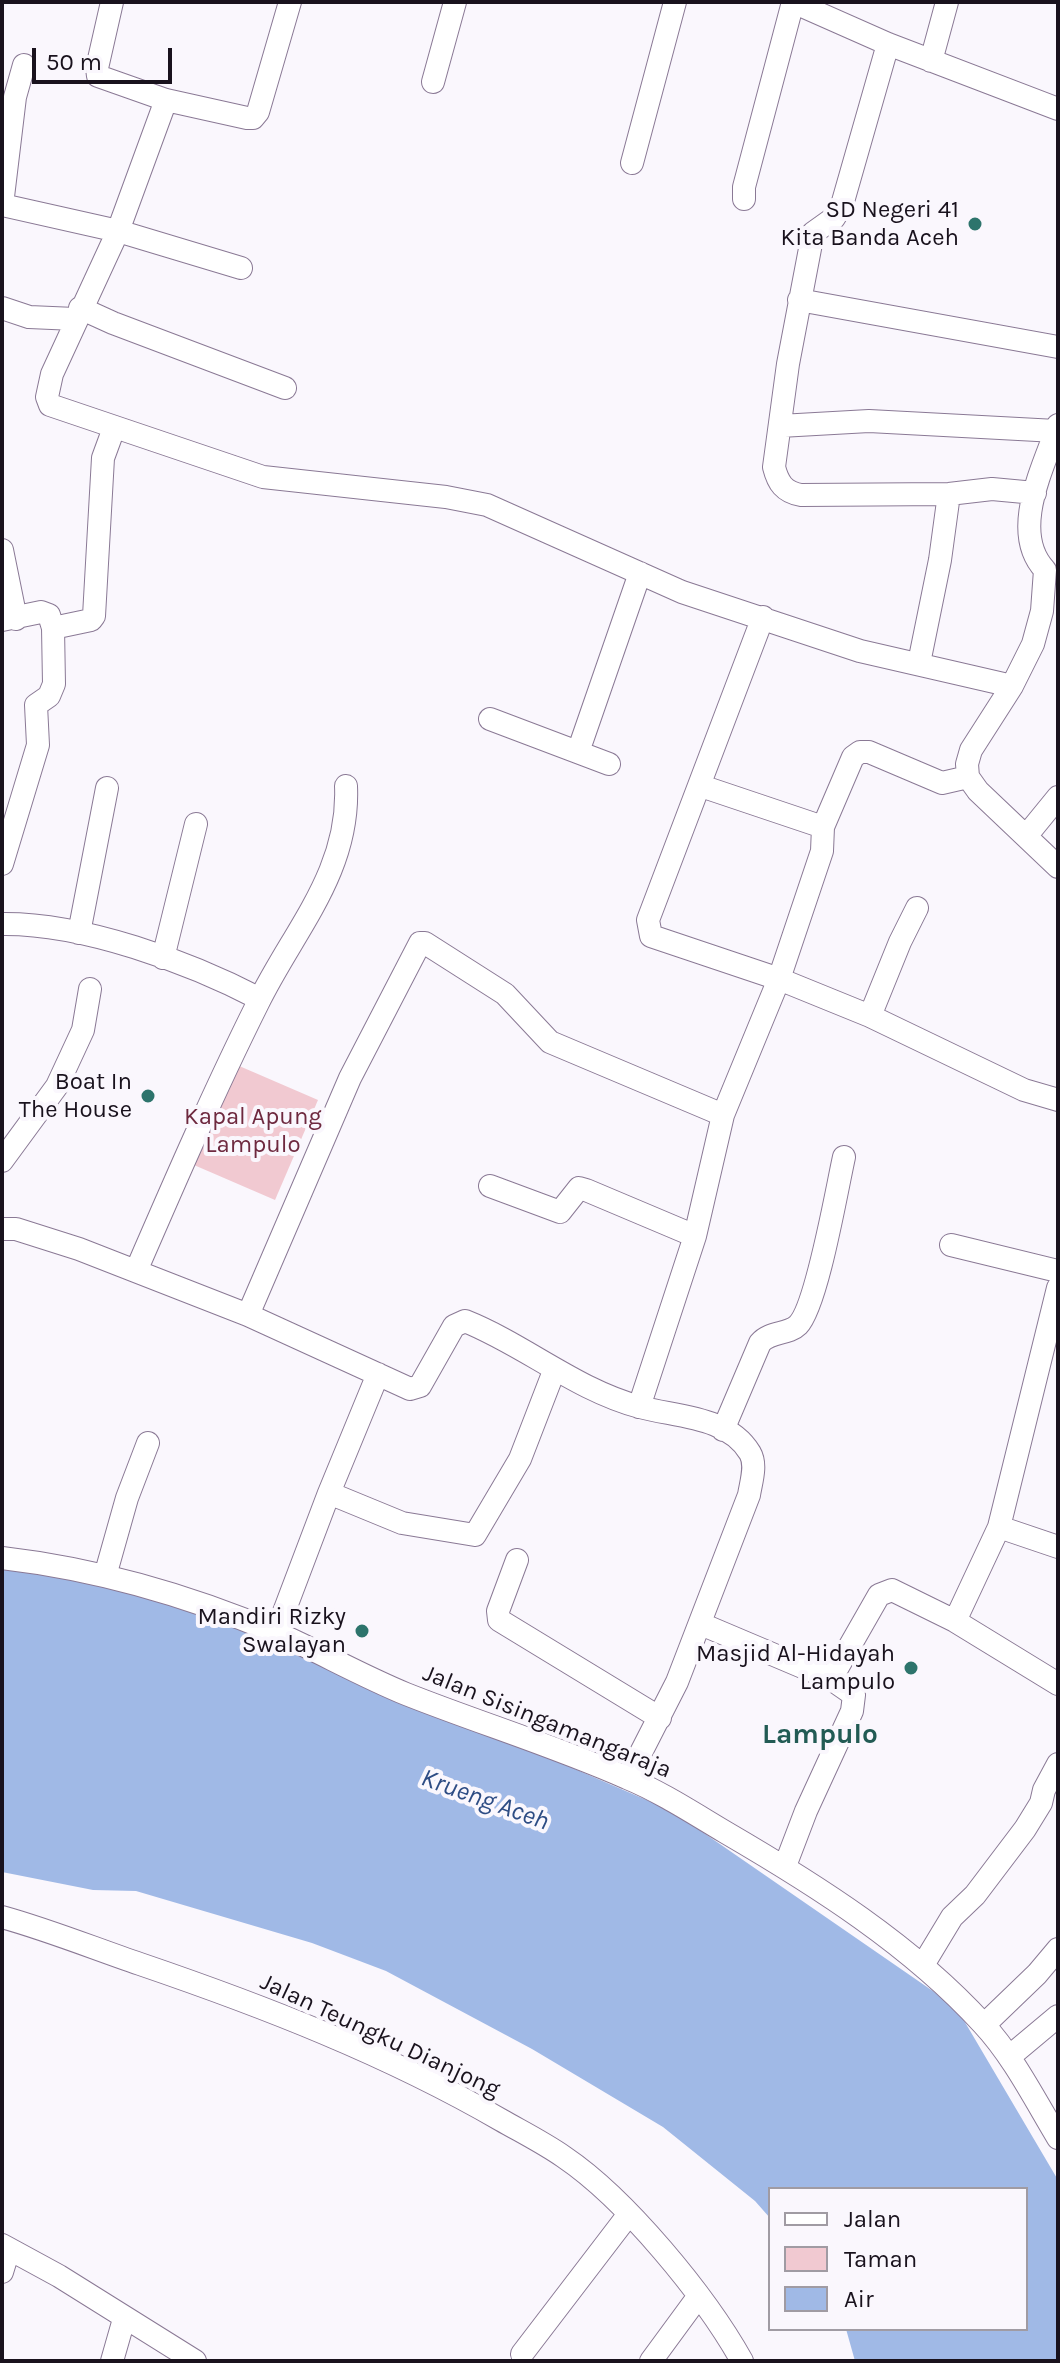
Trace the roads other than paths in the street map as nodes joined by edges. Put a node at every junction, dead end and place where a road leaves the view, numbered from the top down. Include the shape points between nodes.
1 (112, 2) edge
2 (290, 2) edge
3 (455, 2) edge
4 (675, 2) edge
5 (793, 2) edge
6 (947, 2) edge
7 (828, 10) edge
8 (888, 44) junction
9 (931, 61) junction
10 (24, 65) dead end
11 (433, 82) dead end
12 (9, 96) edge
13 (166, 100) junction
14 (1058, 109) edge
15 (632, 163) dead end
16 (744, 199) dead end
17 (2, 205) edge
18 (118, 231) junction
19 (241, 268) dead end
20 (799, 300) junction
21 (2, 308) edge
22 (78, 314) junction
23 (1058, 347) edge
24 (285, 388) dead end
25 (780, 426) junction
26 (114, 428) junction
27 (1057, 428) edge
28 (1035, 493) junction
29 (949, 494) junction
30 (2, 550) edge
31 (640, 573) junction
32 (1051, 573) edge
33 (763, 617) junction
34 (9, 620) edge
35 (53, 628) junction
36 (919, 663) junction
37 (1012, 686) junction
38 (490, 719) dead end
39 (578, 752) junction
40 (609, 764) dead end
41 (968, 777) junction
42 (346, 786) dead end
43 (701, 786) junction
44 (107, 788) dead end
45 (1058, 797) edge
46 (196, 824) dead end
47 (823, 827) junction
48 (1027, 835) junction
49 (2, 864) edge
50 (1058, 867) edge
51 (917, 908) dead end
52 (2, 924) edge
53 (79, 933) junction
54 (163, 958) junction
55 (779, 979) junction
56 (90, 989) dead end
57 (260, 999) junction
58 (870, 1016) junction
59 (1058, 1100) edge
60 (723, 1115) junction
61 (844, 1157) dead end
62 (2, 1161) edge
63 (490, 1186) dead end
64 (2, 1229) edge
65 (695, 1236) junction
66 (951, 1245) dead end
67 (136, 1271) junction
68 (1058, 1271) edge
69 (1058, 1288) edge
70 (248, 1315) junction
71 (1052, 1330) edge
72 (554, 1371) junction
73 (378, 1374) junction
74 (639, 1407) junction
75 (723, 1430) junction
76 (148, 1443) dead end
77 (329, 1493) junction
78 (999, 1527) junction
79 (1058, 1547) edge
80 (2, 1558) edge
81 (517, 1560) dead end
82 (105, 1576) junction
83 (955, 1621) junction
84 (701, 1624) junction
85 (276, 1633) junction
86 (831, 1679) junction
87 (1058, 1684) edge
88 (660, 1718) junction
89 (1058, 1764) edge
90 (628, 1778) junction
91 (785, 1866) junction
92 (2, 1917) edge
93 (1058, 1949) edge
94 (923, 1965) junction
95 (1058, 2016) edge
96 (984, 2025) junction
97 (1009, 2057) junction
98 (1058, 2138) edge
99 (629, 2214) junction
100 (6, 2247) edge
101 (2, 2272) edge
102 (698, 2297) junction
103 (124, 2319) junction
104 (522, 2354) dead end
105 (112, 2361) edge
106 (195, 2361) edge
107 (651, 2361) edge
108 (742, 2361) edge

1 - 13 street via 98,76
2 - 13 street via 256,116
3 - 11 street
4 - 15 street
5 - 7 street
5 - 16 street
6 - 9 street
7 - 8 street
8 - 9 street
8 - 20 street via 842,205 813,233
9 - 14 street
10 - 12 street
12 - 17 street
13 - 18 street
17 - 18 street
18 - 19 street
18 - 22 street
20 - 23 street
20 - 25 street
21 - 22 street via 29,317
22 - 24 street
22 - 26 street via 52,374 48,403
25 - 27 street via 869,421
25 - 29 street via 774,467 790,493
26 - 31 street via 263,477 472,501
26 - 35 street via 103,458 94,616
27 - 28 street
28 - 29 street via 992,489
28 - 32 street via 1030,543 1036,560
29 - 36 street
30 - 34 street
31 - 33 street
31 - 39 street
32 - 37 street via 1038,630
33 - 36 street via 860,651
33 - 43 street
34 - 35 street via 41,612 49,615
35 - 49 street via 54,684 49,696 36,705 38,745
36 - 37 street
37 - 41 street via 971,750
38 - 39 street
39 - 40 street
41 - 47 street via 942,783 860,752 853,757
41 - 48 street
42 - 57 street via 347,813 334,862
43 - 47 street
43 - 55 street via 648,929 651,936
44 - 53 street
45 - 48 street
46 - 54 street
47 - 55 street via 822,851
48 - 50 street
51 - 58 street
52 - 53 street
53 - 54 street
54 - 57 street via 213,974
55 - 58 street
55 - 60 street
56 - 62 street via 83,1030 57,1086
57 - 67 street
58 - 59 street via 1024,1090
60 - 65 street
60 - 70 street via 550,1042 505,994 420,943 350,1078
61 - 75 street via 816,1283 802,1319 760,1343
63 - 65 street via 560,1212 579,1188
64 - 67 street via 16,1229
65 - 74 street
66 - 68 street
67 - 70 street
69 - 71 street
70 - 73 street
71 - 78 street
72 - 73 street via 465,1321 454,1326 416,1389
72 - 74 street
72 - 77 street via 520,1459 475,1535 402,1523
73 - 77 street
74 - 75 street via 703,1420
75 - 84 street via 750,1453 752,1478
76 - 82 street
77 - 85 street
78 - 79 street
78 - 83 street
80 - 82 street, Jalan Sisingamangaraja
81 - 88 street via 499,1620
82 - 85 street, Jalan Sisingamangaraja
83 - 86 street via 887,1591 879,1595
83 - 87 street
84 - 86 street
84 - 88 street
85 - 90 street, Jalan Sisingamangaraja via 406,1694
86 - 91 street via 850,1690 854,1702
88 - 90 street
89 - 94 street via 1025,1829 952,1917
90 - 91 street, Jalan Sisingamangaraja
91 - 94 street, Jalan Sisingamangaraja
92 - 99 street, Jalan Teungku Dianjong via 223,1992 360,2049 457,2095 563,2156
93 - 96 street
94 - 96 street, Jalan Sisingamangaraja
95 - 97 street
96 - 97 street, Jalan Sisingamangaraja
97 - 98 street, Jalan Sisingamangaraja
99 - 102 street, Jalan Teungku Dianjong
99 - 104 street
100 - 101 street
100 - 103 street
102 - 107 street
102 - 108 street, Jalan Teungku Dianjong
103 - 105 street
103 - 106 street

